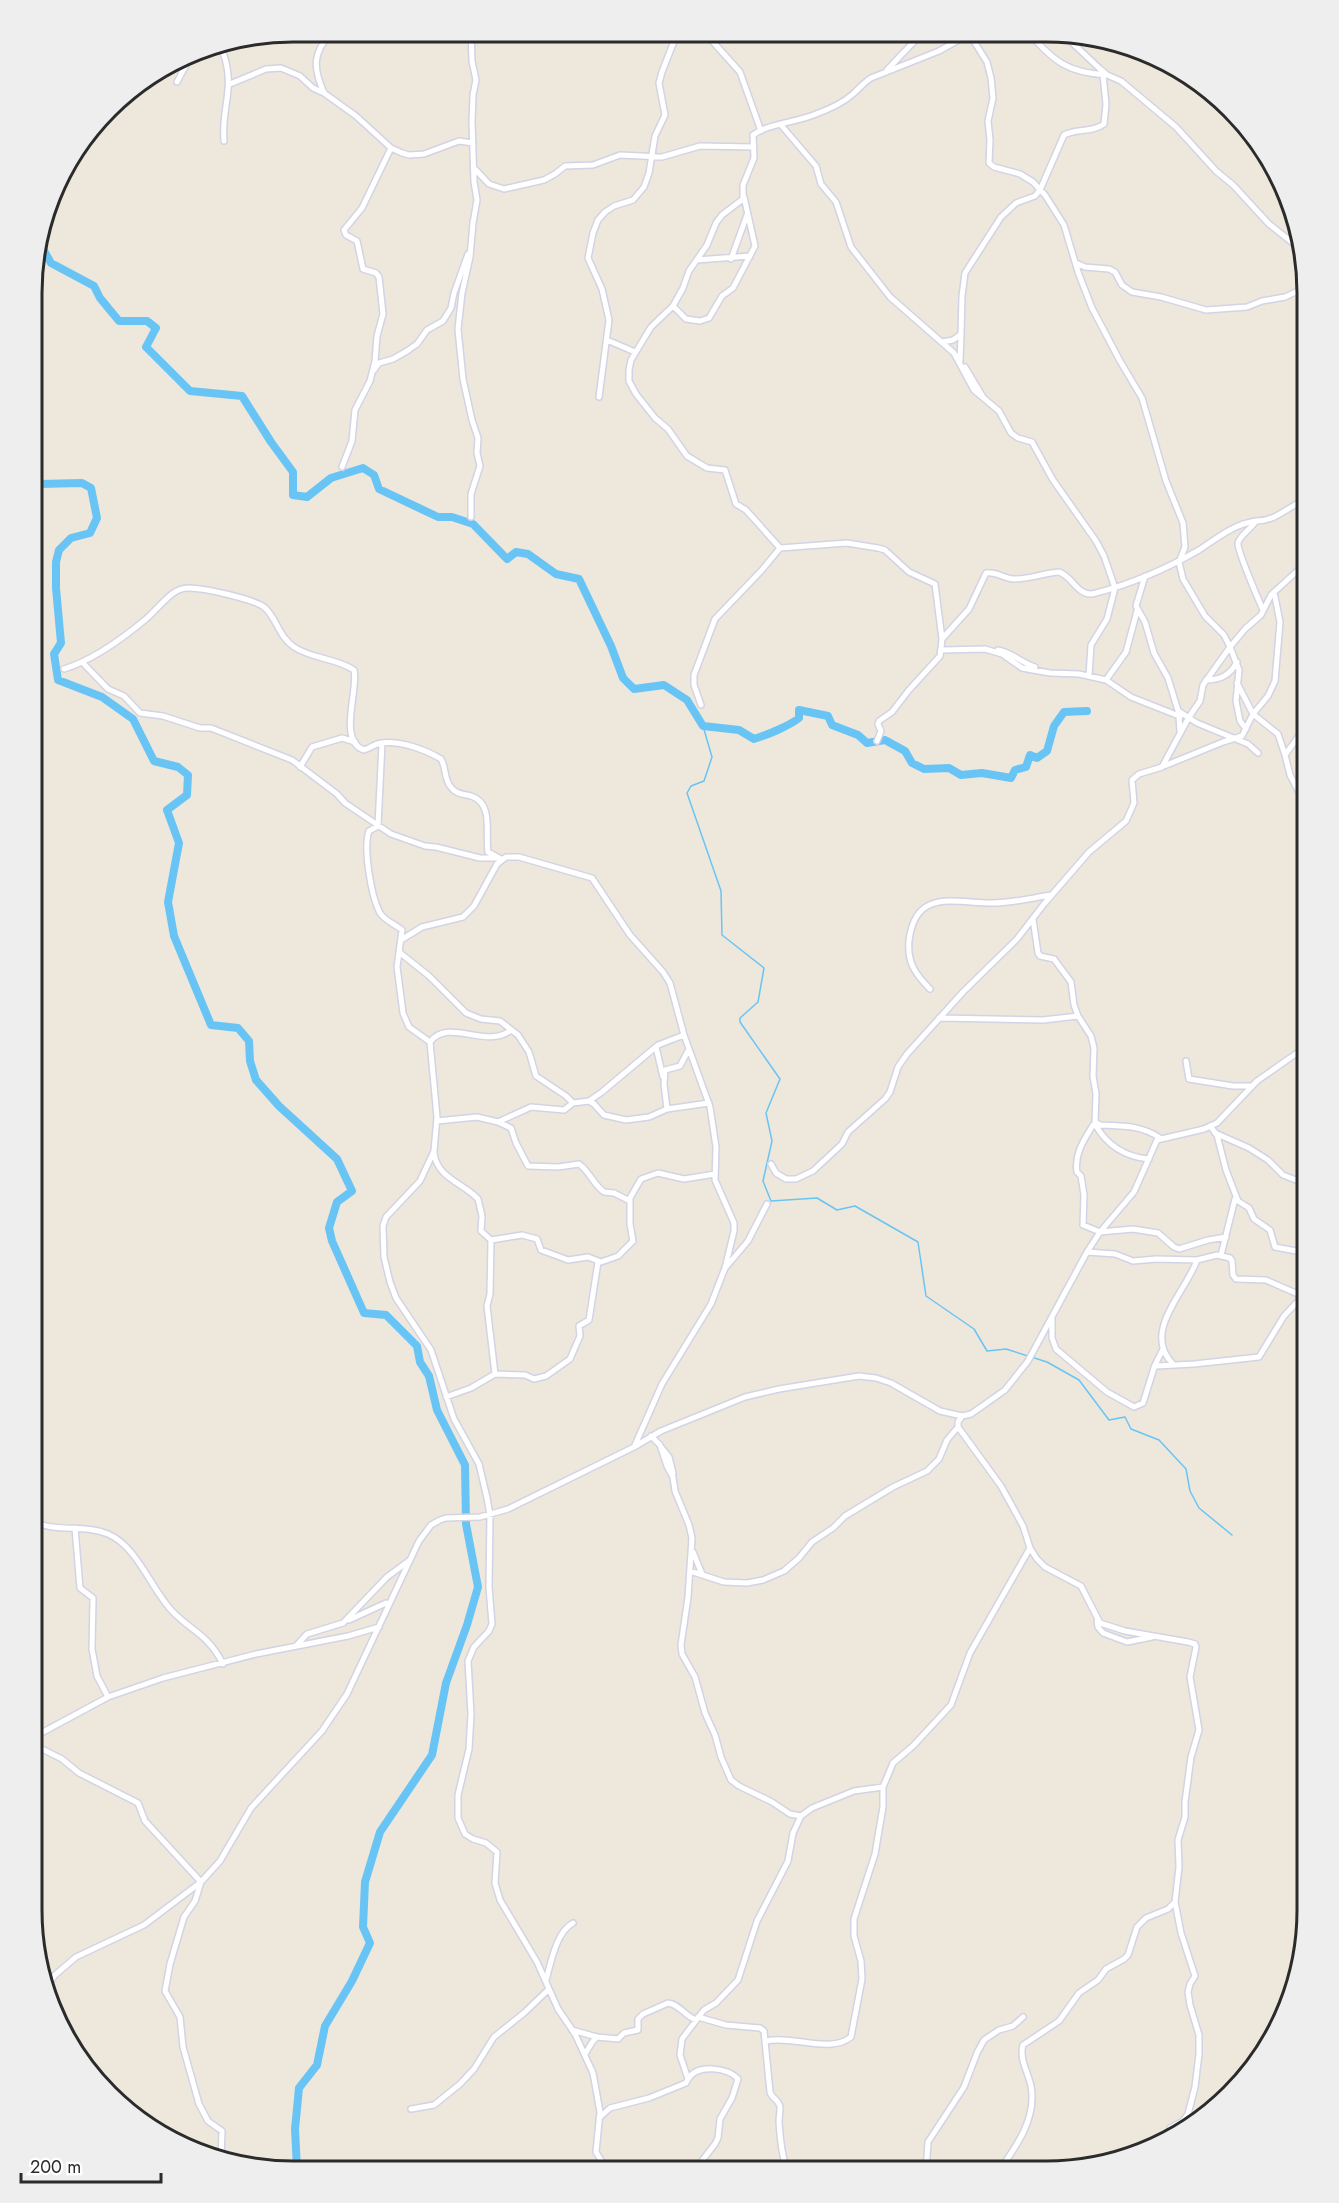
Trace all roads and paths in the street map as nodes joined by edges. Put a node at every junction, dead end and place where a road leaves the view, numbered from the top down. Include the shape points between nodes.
1 (323, 42) edge
2 (472, 42) edge
3 (673, 42) edge
4 (713, 42) edge
5 (914, 42) edge
6 (956, 42) edge
7 (975, 42) edge
8 (1038, 42) edge
9 (1075, 44) edge
10 (222, 52) edge
11 (185, 67) edge
12 (884, 73) junction
13 (1105, 75) junction
14 (177, 82) dead end
15 (230, 84) junction
16 (324, 93) junction
17 (782, 125) junction
18 (761, 131) junction
19 (224, 141) dead end
20 (473, 143) junction
21 (754, 147) junction
22 (391, 148) junction
23 (651, 158) junction
24 (473, 167) junction
25 (1040, 190) junction
26 (744, 197) junction
27 (748, 213) junction
28 (1292, 242) edge
29 (472, 244) junction
30 (750, 256) junction
31 (731, 259) junction
32 (697, 261) junction
33 (1076, 263) junction
34 (1297, 291) edge
35 (673, 306) junction
36 (961, 334) junction
37 (607, 340) junction
38 (942, 342) junction
39 (635, 352) junction
40 (961, 363) junction
41 (372, 373) junction
42 (599, 397) dead end
43 (342, 467) dead end
44 (1297, 503) edge
45 (471, 517) dead end
46 (1256, 521) junction
47 (780, 548) junction
48 (1179, 559) junction
49 (1297, 571) edge
50 (1145, 576) junction
51 (1115, 588) junction
52 (1274, 592) junction
53 (1263, 610) junction
54 (1137, 611) junction
55 (942, 639) junction
56 (1230, 647) junction
57 (942, 650) junction
58 (82, 662) junction
59 (1237, 662) junction
60 (64, 669) dead end
61 (1089, 676) junction
62 (1106, 680) junction
63 (1206, 680) junction
64 (1237, 683) junction
65 (700, 705) dead end
66 (1180, 714) junction
67 (1254, 714) junction
68 (1189, 718) junction
69 (1246, 729) junction
70 (1180, 734) junction
71 (1297, 738) edge
72 (1234, 739) junction
73 (877, 741) dead end
74 (354, 742) junction
75 (382, 743) junction
76 (1258, 753) dead end
77 (1285, 755) junction
78 (300, 767) junction
79 (1162, 767) junction
80 (1297, 788) edge
81 (378, 826) junction
82 (499, 858) junction
83 (1053, 895) junction
84 (1033, 919) junction
85 (401, 940) junction
86 (399, 952) junction
87 (930, 989) dead end
88 (1078, 1016) junction
89 (939, 1018) junction
90 (511, 1030) junction
91 (684, 1035) junction
92 (430, 1042) junction
93 (656, 1047) junction
94 (689, 1049) junction
95 (1297, 1053) edge
96 (1186, 1061) dead end
97 (664, 1084) junction
98 (1251, 1086) junction
99 (589, 1101) junction
100 (573, 1103) junction
101 (709, 1103) junction
102 (667, 1109) junction
103 (437, 1121) junction
104 (498, 1122) junction
105 (1098, 1125) junction
106 (1210, 1126) junction
107 (1215, 1133) junction
108 (1160, 1138) junction
109 (434, 1151) junction
110 (1149, 1159) junction
111 (771, 1164) dead end
112 (715, 1174) junction
113 (1297, 1180) edge
114 (1235, 1197) junction
115 (630, 1200) junction
116 (767, 1204) dead end
117 (1100, 1232) junction
118 (1226, 1237) junction
119 (491, 1240) junction
120 (1297, 1251) edge
121 (1087, 1252) junction
122 (1221, 1256) junction
123 (1197, 1260) junction
124 (598, 1262) junction
125 (725, 1268) junction
126 (1297, 1294) edge
127 (1297, 1302) edge
128 (1052, 1317) junction
129 (1163, 1349) junction
130 (1174, 1365) junction
131 (1154, 1367) junction
132 (495, 1374) junction
133 (446, 1397) junction
134 (962, 1416) junction
135 (958, 1428) junction
136 (651, 1437) junction
137 (634, 1447) junction
138 (490, 1515) junction
139 (42, 1526) edge
140 (75, 1528) junction
141 (692, 1538) junction
142 (1030, 1548) junction
143 (411, 1559) junction
144 (690, 1571) junction
145 (702, 1574) junction
146 (388, 1606) junction
147 (1098, 1619) junction
148 (343, 1623) junction
149 (379, 1627) junction
150 (1154, 1636) junction
151 (296, 1646) junction
152 (223, 1664) junction
153 (108, 1697) junction
154 (42, 1733) edge
155 (42, 1749) edge
156 (883, 1787) junction
157 (801, 1816) junction
158 (201, 1882) junction
159 (1175, 1902) junction
160 (573, 1923) dead end
161 (52, 1979) edge
162 (546, 1980) junction
163 (549, 1989) junction
164 (1023, 2017) dead end
165 (697, 2019) junction
166 (572, 2030) junction
167 (597, 2037) junction
168 (766, 2041) junction
169 (585, 2054) junction
170 (688, 2079) junction
171 (599, 2107) junction
172 (610, 2108) junction
173 (411, 2109) dead end
174 (599, 2118) junction
175 (1185, 2119) edge
176 (221, 2150) edge
177 (602, 2161) edge
178 (701, 2161) edge
179 (784, 2161) edge
180 (927, 2161) edge
181 (1005, 2161) edge

1 - 16 street via 315,64
2 - 20 street via 476,80
3 - 23 street via 660,77 666,115 656,132
4 - 18 street via 740,72
5 - 12 street
6 - 12 street
7 - 25 street via 991,78 989,163 1026,177
8 - 13 street via 1065,66 1082,73
9 - 13 street
10 - 15 street
11 - 14 street
12 - 17 street via 862,83 853,94 821,112
13 - 25 street via 1104,124 1064,135
13 - 28 street via 1121,81 1176,127 1269,224
15 - 16 street via 275,67 300,76
15 - 19 street
16 - 22 street
17 - 18 street
17 - 38 street via 816,166 821,183 836,202 855,252 896,304
18 - 21 street via 753,135
20 - 22 street via 454,142 417,155
20 - 24 street
21 - 23 street via 700,146
21 - 26 street via 743,185
22 - 41 street via 362,208 345,230 346,235 357,241 363,269 376,273 380,281 383,314
23 - 24 street via 620,155 592,165 565,165 544,180 504,189 489,184
23 - 37 street via 642,190 633,200 605,212 593,233 588,258 605,300
24 - 29 street via 477,200
25 - 33 street via 1064,225
25 - 36 street via 1016,203 1001,218 965,273
26 - 27 street
26 - 32 street via 716,223
27 - 30 street via 755,246
27 - 31 street
29 - 41 street via 447,316 427,330 417,344 378,364
29 - 45 street via 458,329 480,466 471,494
30 - 31 street
30 - 35 street via 733,288 722,296 706,320 686,319
31 - 32 street
32 - 35 street
33 - 34 street via 1115,272 1122,285 1132,292 1206,310 1250,306
33 - 48 street via 1095,313 1142,398 1183,523 1185,547
35 - 39 street via 651,327
36 - 38 street
36 - 40 street
37 - 39 street
37 - 42 street
38 - 40 street
39 - 47 street via 628,376 636,394 689,459 707,468 725,470 736,504
40 - 51 street via 974,390 1003,416 1011,433 1035,445 1053,480 1104,556
41 - 43 street via 355,410 352,441
44 - 46 street via 1276,518
46 - 48 street via 1238,525
46 - 53 street via 1240,538 1238,546
47 - 55 street via 847,543 885,550 909,572 935,584
47 - 65 street via 715,619 694,675
48 - 50 street
48 - 56 street via 1185,585
49 - 52 street
50 - 51 street
50 - 54 street
51 - 55 street via 1087,594 1059,572 1018,579 992,571 986,573 969,609
51 - 61 street via 1103,629 1091,645
52 - 53 street
52 - 67 street via 1280,622 1275,681
53 - 56 street
54 - 62 street via 1126,652
54 - 66 street via 1145,622
55 - 57 street
56 - 59 street
56 - 63 street
57 - 61 street via 1004,651 1039,670
57 - 73 street via 892,712 879,721
58 - 60 street
58 - 74 street via 145,620 178,590 194,588 244,599 265,608 284,639 293,646 354,670 349,718
58 - 78 street via 108,689 124,696 140,713 212,728 292,760
59 - 63 street via 1221,678
59 - 64 street
61 - 62 street
62 - 66 street via 1131,697
63 - 68 street via 1200,701
64 - 67 street
64 - 69 street via 1236,701
66 - 68 street
66 - 70 street
67 - 69 street
67 - 77 street via 1278,734
68 - 70 street
68 - 72 street
69 - 72 street
70 - 79 street
71 - 77 street
72 - 76 street
72 - 79 street
74 - 75 street via 364,750
74 - 78 street via 342,738 312,747
75 - 81 street
75 - 82 street via 409,746 441,759 453,790 475,797 483,806 487,816 487,849
77 - 80 street
78 - 81 street
79 - 83 street via 1135,777 1131,783 1134,803 1126,821 1089,852
81 - 82 street via 419,845 480,858
81 - 85 street via 369,831 367,857 380,913 402,930
82 - 85 street via 464,917 422,927
82 - 91 street via 524,858 592,878 630,935 670,983
83 - 84 street
83 - 87 street via 1008,902 946,901 924,907 914,920 908,954 916,973
84 - 88 street via 1038,953 1054,959 1070,979
84 - 89 street
85 - 86 street
86 - 90 street via 466,1013 500,1021
86 - 92 street via 397,967 406,1022
88 - 89 street via 1043,1020
88 - 105 street via 1094,1048
89 - 111 street via 902,1061 888,1095 813,1171 786,1179
90 - 92 street via 489,1037 448,1031
90 - 100 street via 527,1047 536,1076
91 - 93 street
91 - 94 street
92 - 103 street
93 - 97 street
93 - 99 street
94 - 97 street via 680,1066 665,1070
94 - 101 street
95 - 98 street
96 - 98 street via 1189,1079
97 - 102 street
98 - 106 street
99 - 100 street
99 - 102 street via 604,1115 621,1120 644,1118
100 - 104 street via 564,1110 526,1107
101 - 102 street
101 - 112 street via 716,1147
103 - 104 street via 477,1117
103 - 109 street
104 - 115 street via 511,1128 528,1166 579,1164 604,1192
105 - 108 street via 1137,1127
105 - 110 street via 1113,1147
105 - 117 street via 1093,1125 1080,1148 1076,1168 1083,1191 1082,1224
106 - 107 street
106 - 108 street
107 - 113 street via 1249,1148
107 - 114 street
108 - 110 street
109 - 119 street via 443,1173 478,1199 481,1231
109 - 133 street via 420,1181 388,1212 383,1241 393,1290 431,1350
110 - 117 street via 1134,1192
112 - 115 street via 684,1179 662,1173 646,1176
112 - 125 street via 734,1227
114 - 118 street
114 - 120 street via 1270,1230 1275,1247
115 - 124 street via 633,1241 618,1256
116 - 125 street via 748,1241
117 - 118 street via 1133,1229 1158,1233 1179,1249
117 - 121 street
118 - 122 street
119 - 124 street via 526,1236 537,1239 541,1250 568,1260 590,1257
119 - 132 street via 487,1306
121 - 123 street via 1115,1254 1133,1261
121 - 128 street
122 - 123 street via 1214,1254
122 - 126 street via 1232,1261 1236,1279 1266,1280
123 - 129 street via 1165,1318
124 - 132 street via 589,1320 579,1326 579,1339 568,1362 537,1379
125 - 137 street via 711,1304 662,1384
127 - 130 street via 1257,1359
128 - 131 street via 1056,1349 1107,1392 1134,1407 1143,1403
128 - 134 street via 1028,1361 1005,1390 980,1409
129 - 130 street
129 - 131 street
130 - 131 street
132 - 133 street
133 - 138 street via 478,1464
134 - 135 street
134 - 136 street via 940,1411 891,1383 859,1376 745,1397
135 - 142 street via 1016,1511
135 - 145 street via 927,1471 845,1516 784,1571 747,1583 724,1582
136 - 137 street
136 - 141 street via 669,1457 675,1491
137 - 138 street
138 - 143 street via 446,1518 431,1525
138 - 162 street via 492,1624 468,1661 469,1749 458,1795 458,1818 465,1834 497,1852 495,1883 500,1900
139 - 140 street
140 - 152 street via 101,1531 126,1547 171,1611 203,1635
140 - 153 street via 80,1588 93,1598 92,1649 97,1676
141 - 144 street
141 - 145 street via 695,1561
142 - 147 street via 1045,1567 1081,1586
142 - 156 street via 964,1664 951,1705 893,1763
143 - 146 street
143 - 148 street via 387,1577
144 - 145 street
144 - 157 street via 682,1654 695,1677 731,1780 790,1814
146 - 148 street via 377,1606
146 - 149 street
147 - 150 street via 1102,1624
147 - 150 street via 1096,1624 1103,1633 1127,1642
148 - 151 street via 307,1634
149 - 151 street
149 - 158 street via 347,1694 322,1731 251,1808 220,1861
150 - 159 street via 1196,1647 1190,1677 1199,1730 1178,1839
151 - 152 street
152 - 153 street
153 - 154 street
155 - 158 street via 138,1803 145,1821
156 - 157 street via 854,1791
156 - 168 street via 875,1854 854,1919 862,1979 853,2034 833,2045
157 - 165 street via 793,1833 789,1861 757,1921 738,1980
158 - 161 street via 144,1925 76,1957
158 - 176 street via 184,1917 165,1991 180,2017 183,2047 199,2103 208,2121 222,2131
159 - 175 street via 1194,1974 1188,1992 1199,2046 1191,2106
159 - 181 street via 1146,1918 1137,1927 1128,1955 1079,1993 1059,2021 1023,2045 1031,2107 1023,2134
160 - 162 street via 562,1935
162 - 163 street
163 - 166 street
163 - 173 street via 494,2037 460,2084 435,2105
164 - 180 street via 984,2040 961,2094 928,2142
165 - 167 street via 668,2002 640,2017 637,2031 624,2033 618,2039
165 - 168 street via 760,2028
165 - 170 street via 682,2039 680,2051
166 - 167 street
166 - 169 street
167 - 169 street
168 - 179 street via 770,2092 780,2108
169 - 171 street
170 - 172 street via 649,2098
170 - 178 street via 710,2069 726,2071 738,2079 720,2119 718,2138
171 - 172 street
171 - 174 street
172 - 174 street
174 - 177 street via 596,2152

